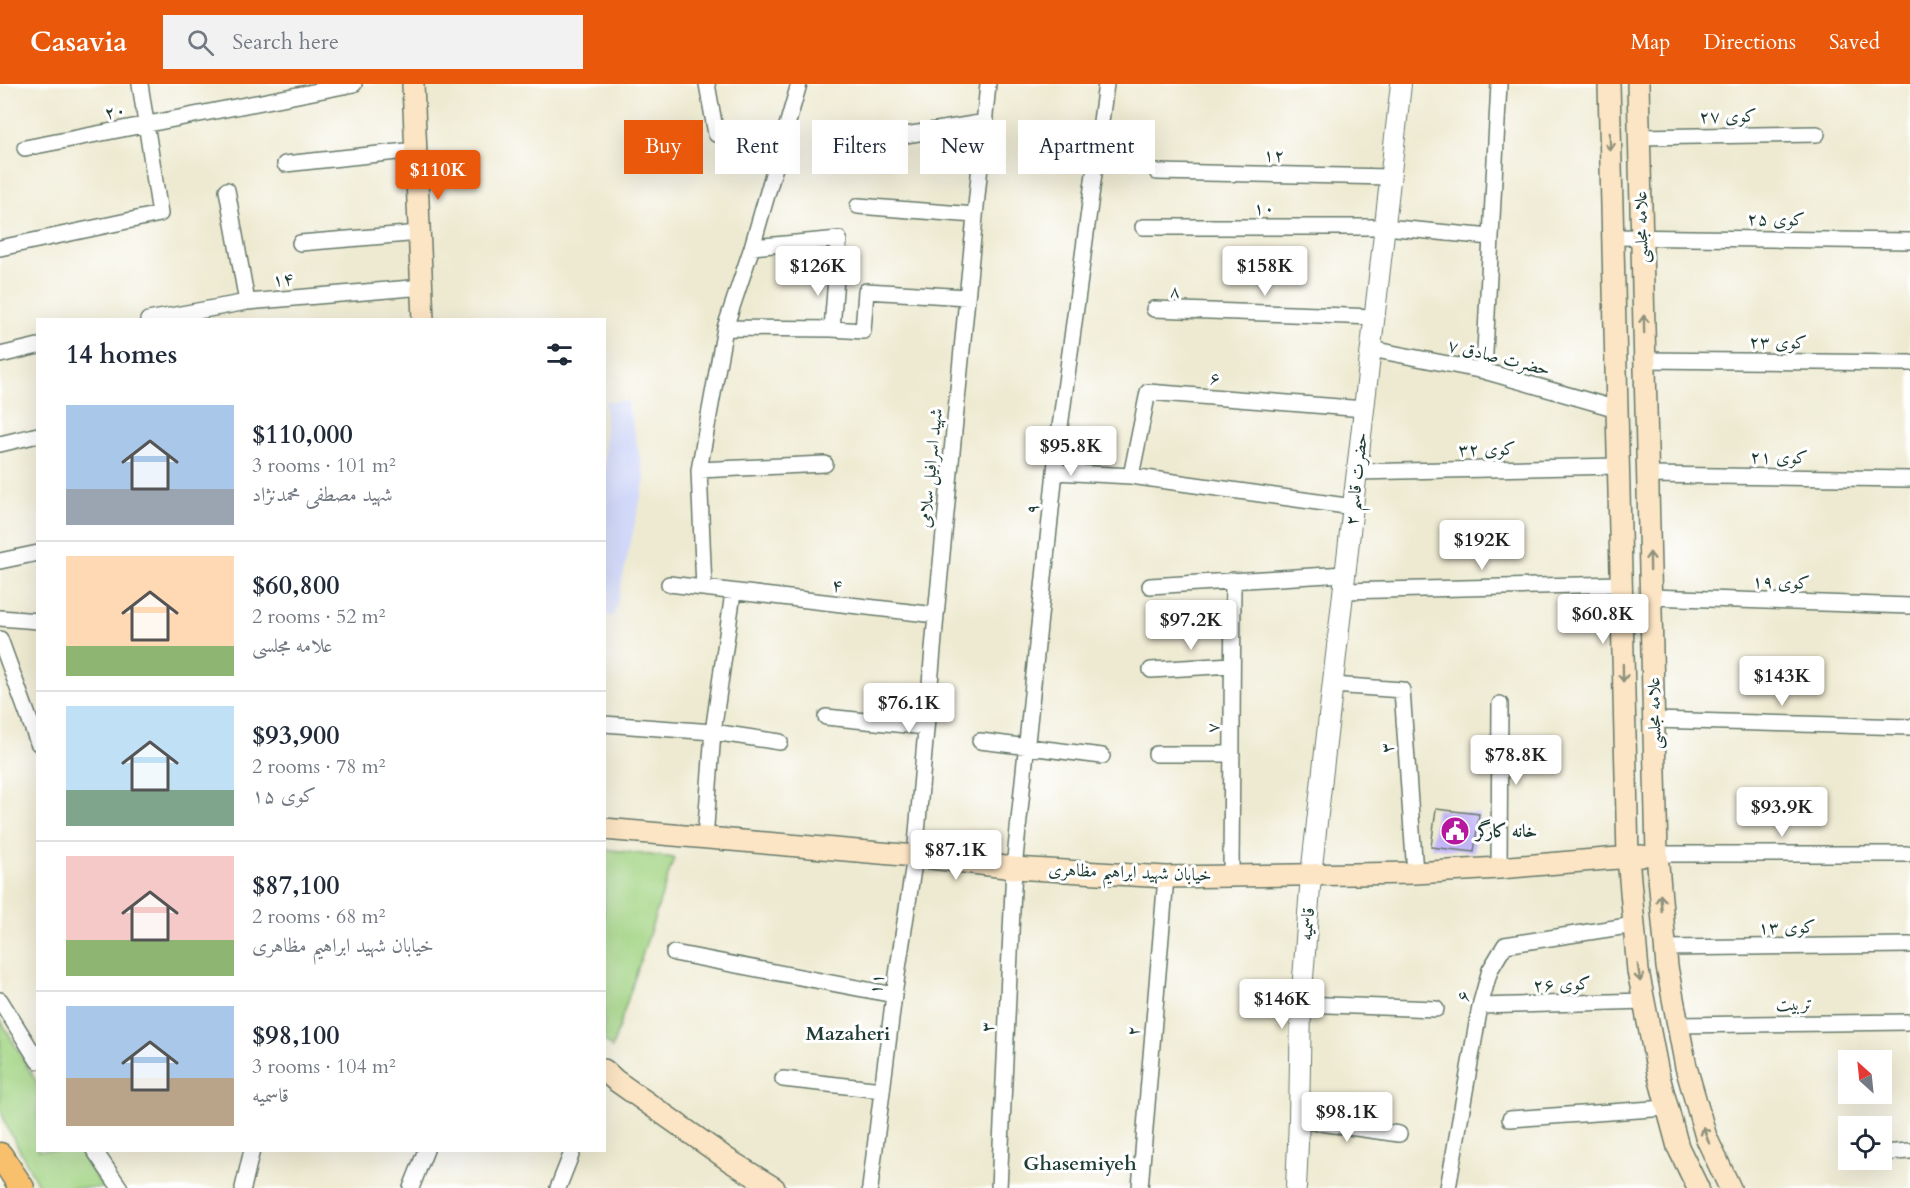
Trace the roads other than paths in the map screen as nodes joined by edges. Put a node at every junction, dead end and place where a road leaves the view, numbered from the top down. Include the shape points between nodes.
1 (140, 84) edge
2 (354, 84) edge
3 (413, 84) edge
4 (707, 84) edge
5 (800, 84) edge
6 (988, 84) edge
7 (1106, 84) edge
8 (1401, 84) edge
9 (1499, 84) edge
10 (1609, 84) edge
11 (1638, 84) edge
12 (986, 120) edge
13 (147, 125) junction
14 (715, 128) edge
15 (1817, 134) dead end
16 (1639, 137) junction
17 (25, 148) dead end
18 (416, 150) junction
19 (285, 164) dead end
20 (1157, 172) dead end
21 (980, 174) edge
22 (1390, 177) junction
23 (227, 190) dead end
24 (858, 206) dead end
25 (975, 215) junction
26 (1143, 226) dead end
27 (1384, 227) junction
28 (420, 232) junction
29 (1642, 236) junction
30 (1491, 237) junction
31 (1613, 237) junction
32 (1910, 240) edge
33 (300, 243) dead end
34 (752, 247) junction
35 (0, 248) edge
36 (423, 287) junction
37 (967, 297) junction
38 (247, 302) junction
39 (1154, 309) dead end
40 (194, 315) edge
41 (1375, 317) junction
42 (166, 318) edge
43 (423, 318) edge
44 (725, 328) junction
45 (832, 329) junction
46 (36, 346) edge
47 (1371, 349) junction
48 (0, 355) edge
49 (1645, 360) junction
50 (1910, 363) edge
51 (1484, 371) junction
52 (1364, 409) junction
53 (1617, 409) junction
54 (36, 435) edge
55 (0, 444) edge
56 (825, 464) dead end
57 (1618, 466) junction
58 (699, 470) junction
59 (1055, 472) junction
60 (1357, 472) junction
61 (1648, 475) junction
62 (1131, 476) junction
63 (1910, 478) edge
64 (1353, 507) junction
65 (36, 553) edge
66 (0, 561) edge
67 (1233, 580) junction
68 (1344, 582) junction
69 (669, 584) dead end
70 (1621, 584) junction
71 (1150, 586) dead end
72 (704, 588) junction
73 (734, 593) junction
74 (1651, 597) junction
75 (1910, 606) edge
76 (936, 615) junction
77 (0, 618) edge
78 (36, 621) edge
79 (0, 639) edge
80 (1232, 665) junction
81 (1151, 670) dead end
82 (1333, 685) junction
83 (1500, 704) dead end
84 (32, 712) edge
85 (826, 717) dead end
86 (1654, 720) junction
87 (606, 724) edge
88 (926, 727) junction
89 (1910, 728) edge
90 (713, 732) junction
91 (36, 733) edge
92 (980, 741) dead end
93 (780, 742) dead end
94 (1028, 746) junction
95 (1156, 754) dead end
96 (1232, 754) junction
97 (1102, 756) dead end
98 (606, 829) edge
99 (705, 839) junction
100 (1657, 854) junction
101 (1907, 854) dead end
102 (915, 856) junction
103 (1628, 857) junction
104 (1014, 868) junction
105 (1499, 868) junction
106 (1415, 873) junction
107 (1231, 875) junction
108 (1311, 875) junction
109 (1166, 877) junction
110 (1634, 925) junction
111 (1910, 945) edge
112 (1665, 948) junction
113 (674, 953) dead end
114 (894, 995) junction
115 (0, 1000) edge
116 (1644, 1001) junction
117 (1301, 1004) junction
118 (1480, 1006) junction
119 (1436, 1009) dead end
120 (1910, 1022) edge
121 (1678, 1024) junction
122 (36, 1058) edge
123 (783, 1079) dead end
124 (608, 1080) edge
125 (882, 1090) junction
126 (1667, 1108) junction
127 (1509, 1119) dead end
128 (1299, 1120) junction
129 (1400, 1134) dead end
130 (1910, 1151) edge
131 (95, 1152) edge
132 (252, 1152) edge
133 (425, 1152) edge
134 (572, 1152) edge
135 (1892, 1152) edge
136 (0, 1155) edge
137 (22, 1188) edge
138 (120, 1188) edge
139 (243, 1188) edge
140 (411, 1188) edge
141 (558, 1188) edge
142 (774, 1188) edge
143 (870, 1188) edge
144 (999, 1188) edge
145 (1140, 1188) edge
146 (1296, 1188) edge
147 (1448, 1188) edge
148 (1698, 1188) edge
149 (1730, 1188) edge

1 - 13 street
2 - 13 street, ۲۰
3 - 18 main road
4 - 14 street
5 - 34 street
6 - 12 street, شهید اسرافیل سلامی
7 - 59 street, ۹
8 - 22 street, ۲ حضرت قاسم
9 - 30 street
10 -> 31 main road, علامه مجلسی
11 - 16 main road, علامه مجلسی
13 - 17 street, ۲۰
13 - 35 street via 160,214
15 - 16 street, کوی ۲۷
16 - 29 main road, علامه مجلسی
18 - 19 street
18 - 28 main road
20 - 22 street, ۱۲
21 - 25 street, شهید اسرافیل سلامی
22 - 27 street, ۲ حضرت قاسم
23 - 38 street
24 - 25 street
25 - 37 street, شهید اسرافیل سلامی
26 - 27 street, ۱۰
27 - 30 street, ۱۰
27 - 41 street, ۲ حضرت قاسم
28 - 33 street
28 - 36 main road
29 - 31 street, کوی ۲۵
29 - 32 street, کوی ۲۵
49 -> 29 main road, علامه مجلسی
30 - 51 street
31 - 53 main road, علامه مجلسی
34 - 44 street
34 - 45 street via 839,238
36 - 38 street, ۱۴
36 - 43 main road
37 - 45 street via 866,291 862,331
37 - 76 street, شهید اسرافیل سلامی
38 - 40 street, ۱۴
39 - 41 street, ۸
40 - 42 street, ۱۴
41 - 47 street, ۲ حضرت قاسم
44 - 45 street
44 - 58 street
46 - 48 street
47 - 51 street, ۷ حضرت صادق
47 - 52 street, ۲ حضرت قاسم
49 - 50 street, کوی ۲۳
49 - 61 main road, علامه مجلسی
51 - 53 street, ۷ حضرت صادق
52 - 60 street, ۲ حضرت قاسم
52 - 62 street, ۶ via 1148,392
53 - 57 main road, علامه مجلسی
54 - 55 street
56 - 58 street
57 - 60 street, کوی ۳۲
57 - 70 main road, علامه مجلسی
58 - 72 street
59 - 62 street
59 - 94 street, ۹
60 - 64 street, ۲ حضرت قاسم
61 - 63 street, کوی ۲۱
74 -> 61 main road, علامه مجلسی
62 - 64 street
64 - 68 street, ۲ حضرت قاسم
65 - 66 street
67 - 68 street
67 - 71 street
67 - 80 street, ۷
68 - 70 street
68 - 82 street, ۲ حضرت قاسم
69 - 72 street, ۴
70 -> 103 main road, علامه مجلسی
72 - 73 street, ۴
73 - 76 street, ۴
73 - 90 street
74 - 75 street, کوی ۱۹
74 - 86 main road, علامه مجلسی
76 - 88 street, شهید اسرافیل سلامی
77 - 78 street
79 - 84 street
80 - 81 street
80 - 96 street, ۷
82 - 106 street, ۳ via 1402,690
82 - 108 street, ۲ حضرت قاسم
83 - 105 street
84 - 91 street
85 - 88 street
86 - 89 street
86 - 100 main road, علامه مجلسی
87 - 90 street
88 - 102 street, شهید اسرافیل سلامی
90 - 93 street
90 - 99 street
92 - 94 street
94 - 97 street
94 - 104 street, ۹
95 - 96 street
96 - 107 street, ۷
98 - 99 main road, خیابان شهید ابراهیم مظاهری
99 - 102 main road, خیابان شهید ابراهیم مظاهری
100 - 101 street
100 - 103 main road, خیابان شهید ابراهیم مظاهری
112 -> 100 main road, علامه مجلسی
102 - 104 main road, خیابان شهید ابراهیم مظاهری
102 - 114 street, ۱۱
103 - 105 main road, خیابان شهید ابراهیم مظاهری
103 - 110 main road, علامه مجلسی
104 - 109 main road, خیابان شهید ابراهیم مظاهری
104 - 144 street, ۳
105 - 106 main road, خیابان شهید ابراهیم مظاهری
106 - 108 main road, خیابان شهید ابراهیم مظاهری
107 - 108 main road, خیابان شهید ابراهیم مظاهری
107 - 109 main road, خیابان شهید ابراهیم مظاهری
108 - 117 street, قاسمیه
109 - 145 street, ۲
110 -> 116 main road, علامه مجلسی
110 - 118 street, ۶ via 1505,945 1490,970
111 - 112 street, کوی ۱۳
112 - 121 main road, علامه مجلسی
113 - 114 street
114 - 125 street, ۱۱
115 - 122 street
116 - 118 street, کوی ۲۶
116 - 126 main road, علامه مجلسی
117 - 119 street
117 - 128 street, قاسمیه
118 - 147 street, ۶
120 - 121 street, تربیت
149 -> 121 main road, علامه مجلسی via 1706,1137
123 - 125 street
124 - 142 main road
125 - 143 street, ۱۱
126 - 127 street
126 - 148 main road, علامه مجلسی via 1678,1147
128 - 129 street
128 - 146 street, قاسمیه
130 - 135 street
131 - 138 street
132 - 139 street
133 - 140 street
134 - 141 street
136 - 137 main road

